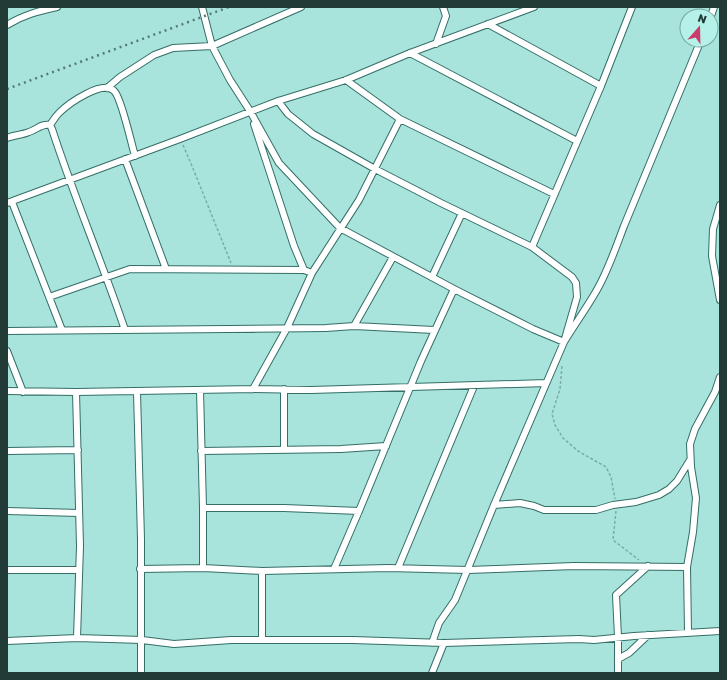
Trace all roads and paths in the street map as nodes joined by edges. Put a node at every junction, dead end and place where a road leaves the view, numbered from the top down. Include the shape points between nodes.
1 (57, 7) edge
2 (202, 7) edge
3 (301, 7) edge
4 (443, 7) edge
5 (534, 7) edge
6 (632, 7) edge
7 (488, 24) junction
8 (7, 25) edge
9 (436, 44) junction
10 (212, 46) junction
11 (698, 48) edge
12 (410, 53) junction
13 (346, 80) junction
14 (601, 86) junction
15 (107, 88) junction
16 (278, 101) junction
17 (250, 111) junction
18 (400, 119) junction
19 (50, 125) junction
20 (7, 138) edge
21 (180, 139) junction
22 (577, 140) junction
23 (136, 156) junction
24 (125, 159) junction
25 (375, 169) junction
26 (69, 181) junction
27 (554, 194) junction
28 (9, 202) edge
29 (720, 205) edge
30 (462, 213) junction
31 (340, 228) junction
32 (532, 247) junction
33 (394, 257) junction
34 (166, 269) junction
35 (233, 270) junction
36 (304, 270) junction
37 (312, 273) junction
38 (432, 277) junction
39 (107, 278) junction
40 (454, 289) junction
41 (49, 297) junction
42 (720, 300) edge
43 (354, 326) junction
44 (287, 328) junction
45 (62, 330) junction
46 (125, 330) junction
47 (434, 330) junction
48 (7, 331) edge
49 (564, 342) junction
50 (7, 351) edge
51 (562, 366) dead end
52 (720, 377) edge
53 (546, 383) junction
54 (474, 386) junction
55 (409, 388) junction
56 (253, 389) junction
57 (284, 389) junction
58 (200, 390) junction
59 (7, 391) edge
60 (23, 392) junction
61 (76, 392) junction
62 (137, 392) junction
63 (386, 446) junction
64 (78, 450) junction
65 (284, 450) junction
66 (7, 451) edge
67 (201, 451) junction
68 (690, 460) junction
69 (616, 504) junction
70 (494, 505) junction
71 (203, 508) junction
72 (7, 511) edge
73 (359, 511) junction
74 (79, 513) junction
75 (648, 566) junction
76 (686, 567) junction
77 (203, 568) junction
78 (398, 568) junction
79 (140, 569) junction
80 (334, 569) junction
81 (7, 570) edge
82 (78, 570) junction
83 (262, 570) junction
84 (468, 570) junction
85 (720, 631) edge
86 (688, 632) junction
87 (648, 635) junction
88 (618, 637) junction
89 (77, 638) junction
90 (142, 640) junction
91 (262, 640) junction
92 (7, 641) edge
93 (432, 643) junction
94 (444, 643) junction
95 (618, 659) junction
96 (141, 673) edge
97 (432, 673) edge
98 (618, 673) edge

1 - 8 street via 32,12
2 - 10 street
3 - 10 street
4 - 9 street via 446,16
5 - 7 street
6 - 14 street
7 - 9 street
7 - 14 street
9 - 12 street
10 - 15 street via 174,48 154,55
10 - 17 street
11 - 49 street via 614,253 598,288
12 - 13 street
12 - 22 street
13 - 16 street
13 - 18 street
14 - 22 street
15 - 19 street via 92,91 70,104
15 - 23 street via 115,92 120,101
16 - 17 street
16 - 25 street via 288,114 313,134
17 - 21 street
17 - 31 street via 279,163
17 - 36 street
18 - 25 street
18 - 27 street
19 - 20 street via 42,125 29,132
19 - 26 street
21 - 23 street
21 - 35 path
22 - 27 street
23 - 24 street
24 - 26 street
24 - 34 street
25 - 30 street
25 - 31 street via 359,200
26 - 28 street
26 - 39 street
27 - 32 street
28 - 41 street
29 - 42 street via 713,229 712,256
30 - 32 street
30 - 38 street
31 - 33 street
31 - 37 street
32 - 49 street via 572,277 576,283 577,297
33 - 38 street
33 - 43 street
34 - 35 street
34 - 39 street via 130,269
35 - 36 street
36 - 37 street
37 - 44 street
38 - 40 street
39 - 41 street
39 - 46 street
40 - 47 street
40 - 49 street
41 - 45 street
43 - 44 street
43 - 47 street
44 - 46 street
44 - 56 street
45 - 46 street
45 - 48 street
47 - 55 street
49 - 53 street
50 - 60 street
51 - 69 path via 560,389 552,414 554,425 563,438 578,451 606,467 611,477
52 - 68 street via 692,436
53 - 54 street
53 - 70 street
54 - 55 street
54 - 78 street
55 - 57 street
55 - 63 street
56 - 57 street
56 - 58 street
57 - 65 street
58 - 62 street
58 - 67 street
59 - 60 street
60 - 61 street
61 - 62 street
61 - 64 street
62 - 79 street
63 - 65 street
63 - 73 street
64 - 66 street
64 - 74 street
65 - 67 street
67 - 71 street
68 - 69 street via 677,481 659,495 636,502
68 - 76 street via 696,498
69 - 70 street via 596,510 544,510 520,503
69 - 75 path via 613,540
70 - 84 street
71 - 73 street
71 - 77 street
72 - 74 street
73 - 80 street
74 - 82 street
75 - 76 street
75 - 84 street
75 - 88 street via 616,595
76 - 86 street
77 - 79 street
77 - 83 street
78 - 80 street
78 - 84 street
79 - 90 street
80 - 83 street
81 - 82 street
82 - 89 street
83 - 91 street
84 - 93 street via 455,600 439,622
85 - 86 street
86 - 87 street
87 - 88 street
87 - 95 street via 629,653
88 - 94 street via 594,640
88 - 95 street
89 - 90 street
89 - 92 street
90 - 91 street via 174,644
90 - 96 street
91 - 93 street
93 - 94 street
94 - 97 street
95 - 98 street

